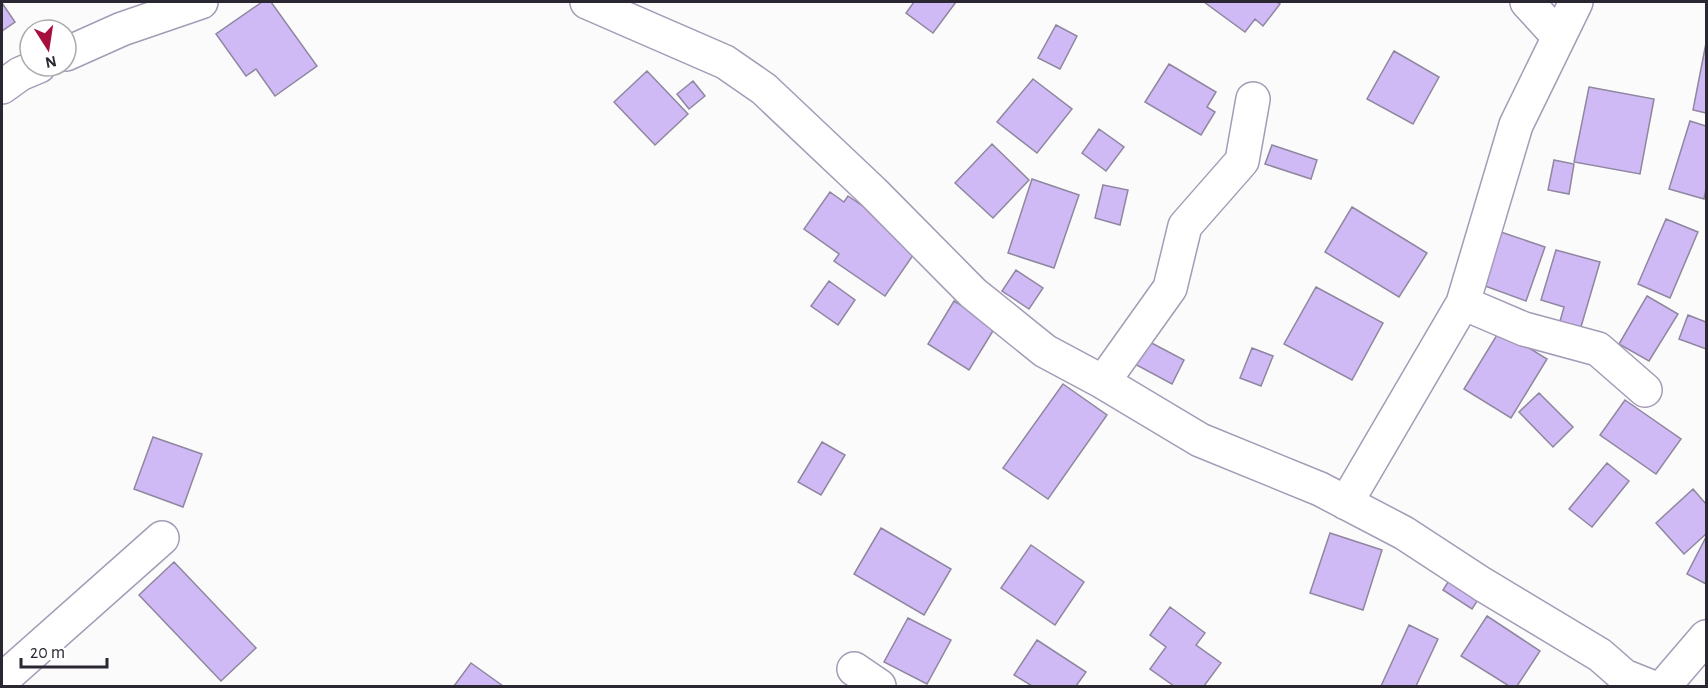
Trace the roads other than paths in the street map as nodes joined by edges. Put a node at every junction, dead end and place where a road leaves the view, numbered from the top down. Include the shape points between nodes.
1 (587, 2) edge
2 (1527, 2) edge
3 (1575, 2) edge
4 (186, 4) edge
5 (1559, 37) junction
6 (78, 49) edge
7 (18, 75) edge
8 (2, 87) edge
9 (1253, 99) dead end
10 (1462, 303) junction
11 (1103, 382) junction
12 (1646, 390) dead end
13 (1346, 503) junction
14 (162, 538) dead end
15 (1707, 637) edge
16 (2, 680) edge
17 (1649, 687) edge
18 (1664, 687) edge

1 - 11 street via 725,62 764,90 973,293 1045,351
2 - 5 street
3 - 5 street
4 - 6 street
5 - 10 street via 1516,125
7 - 8 street
9 - 11 street via 1242,161 1185,226 1170,288
10 - 12 street via 1524,329 1598,349
10 - 13 street
11 - 13 street via 1200,441
13 - 17 street via 1404,533 1600,655 1624,676
14 - 16 street
15 - 18 street

